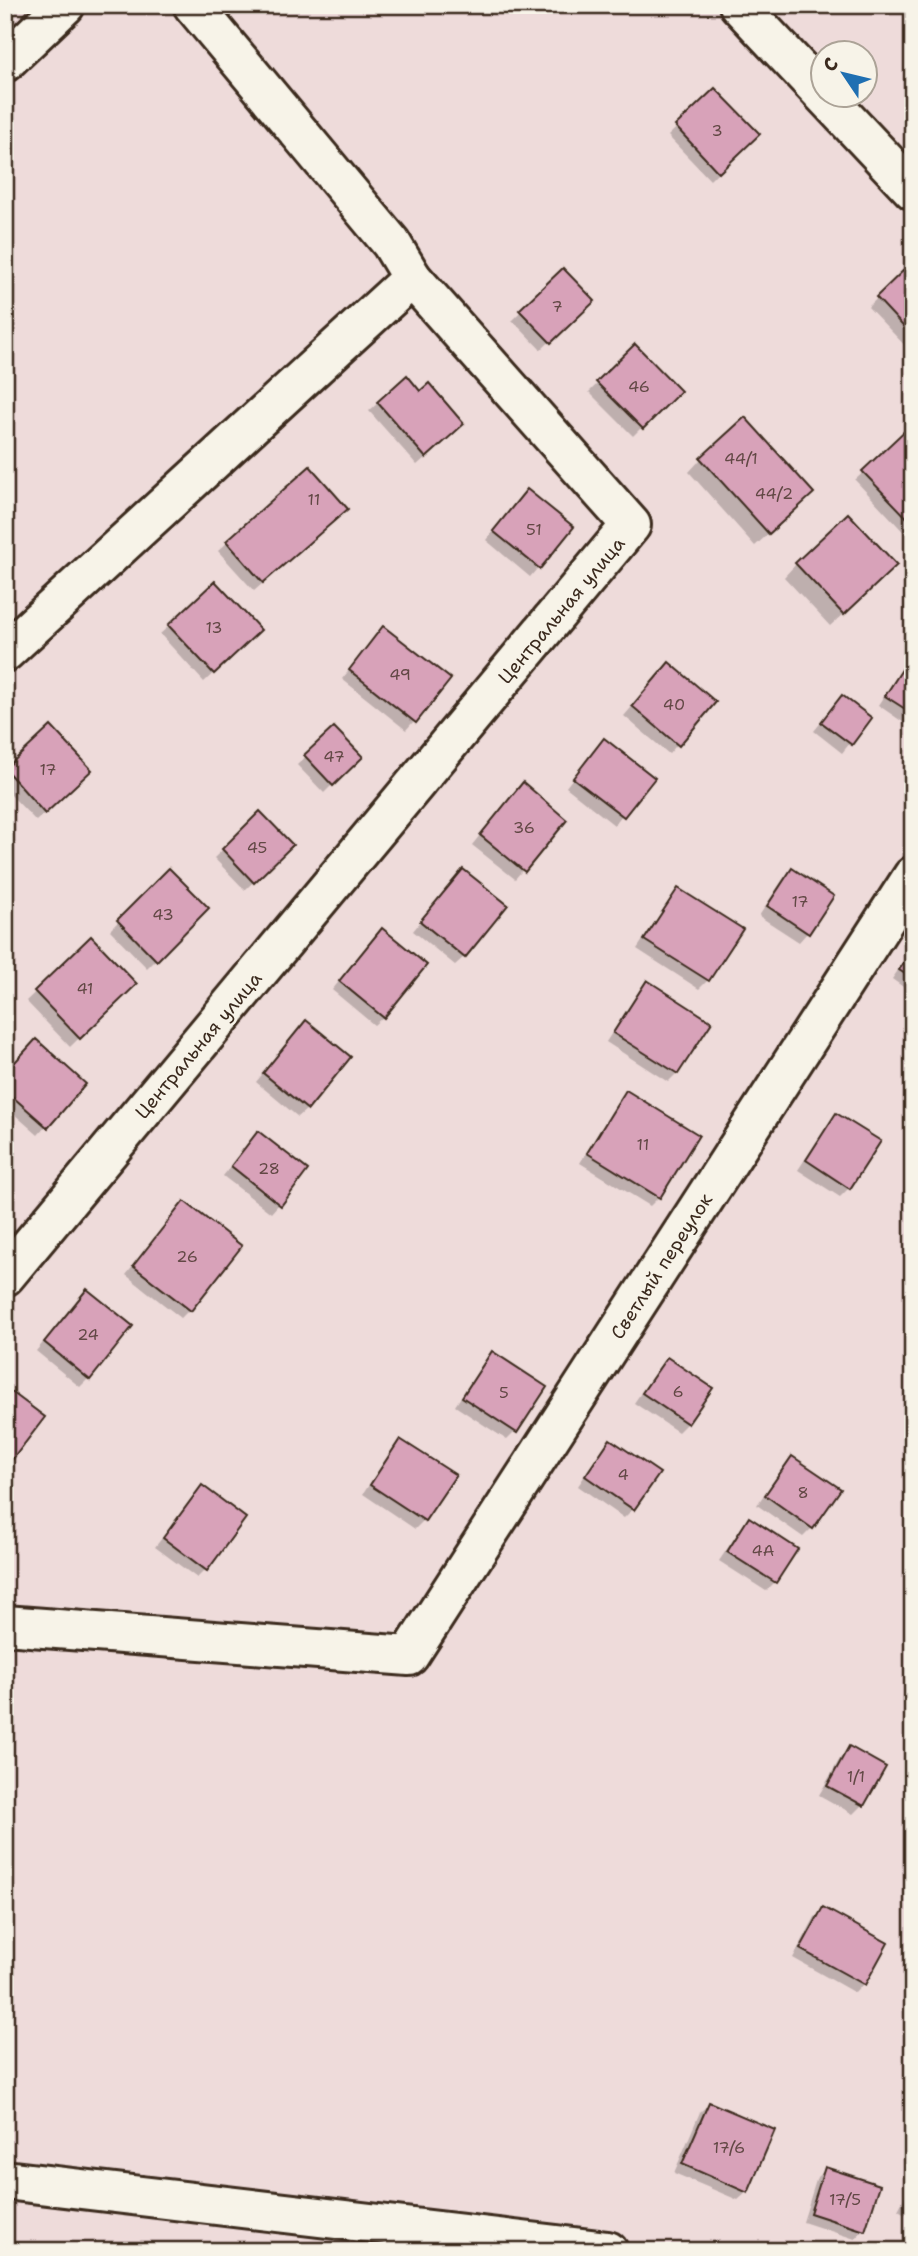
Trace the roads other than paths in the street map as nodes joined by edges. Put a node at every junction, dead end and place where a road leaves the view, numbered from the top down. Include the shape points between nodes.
1 (65, 5) edge
2 (193, 5) edge
3 (739, 5) edge
4 (5, 62) edge
5 (913, 190) edge
6 (412, 278) junction
7 (5, 652) edge
8 (913, 876) edge
9 (5, 1276) edge
10 (5, 1625) edge
11 (5, 2180) edge
12 (608, 2251) edge

1 - 4 street
2 - 6 street via 391,243
3 - 5 street
6 - 7 street
6 - 9 street, Центральная улица via 631,526
8 - 10 street, Светлый переулок via 409,1656
11 - 12 street

